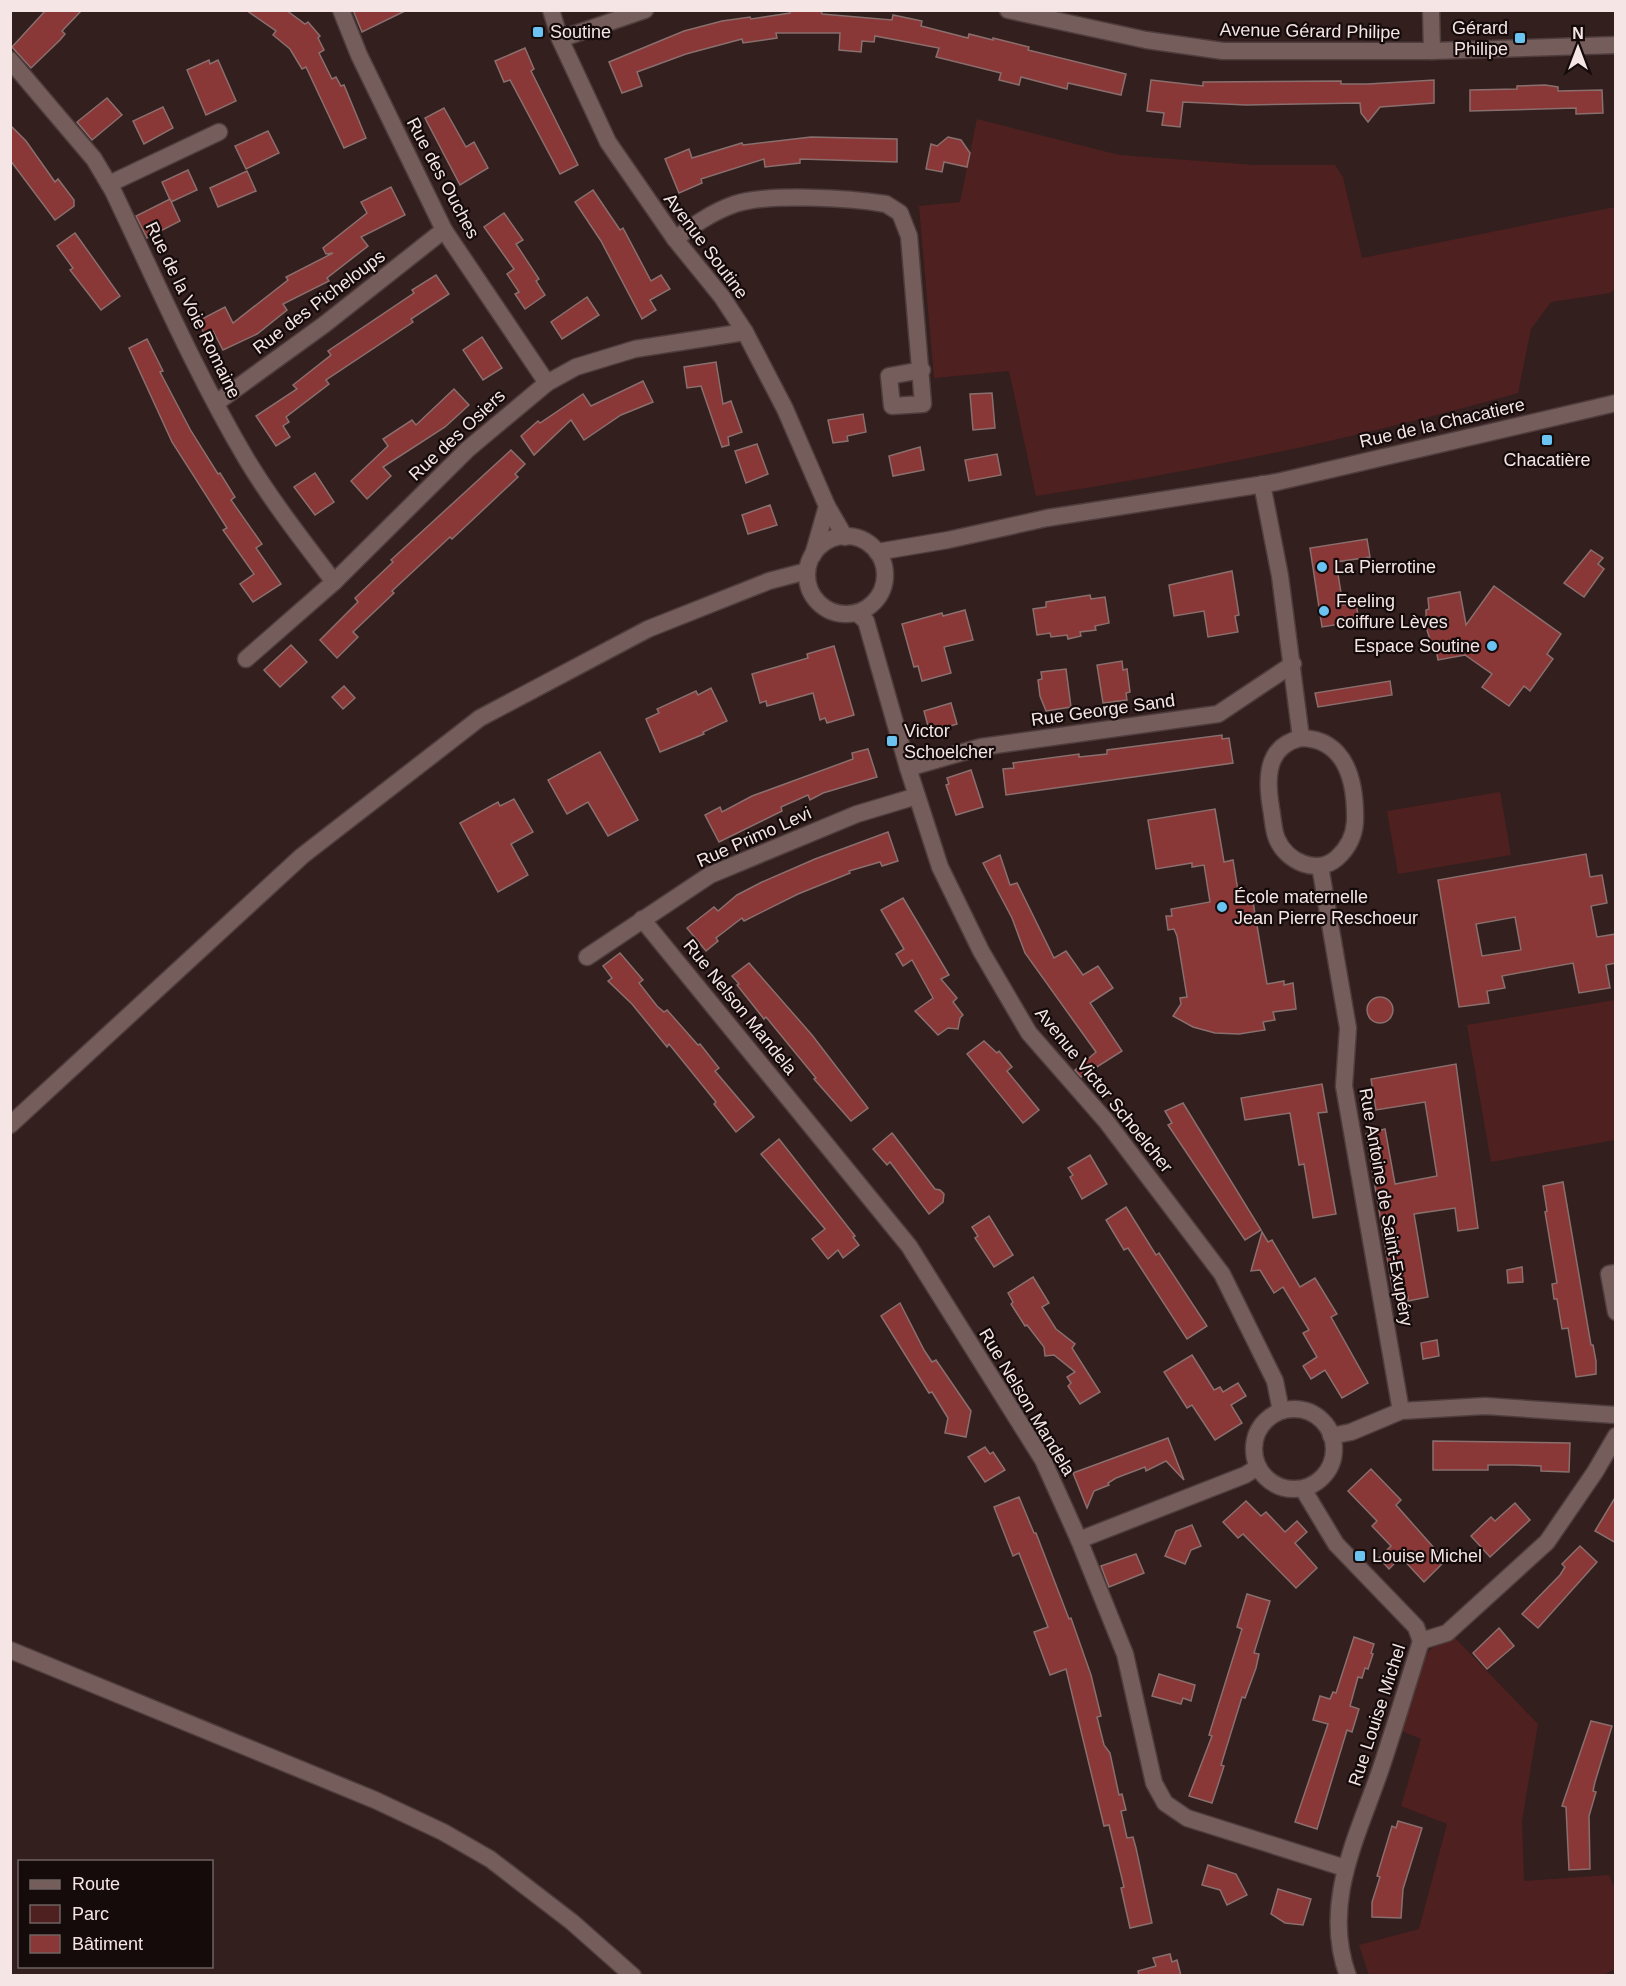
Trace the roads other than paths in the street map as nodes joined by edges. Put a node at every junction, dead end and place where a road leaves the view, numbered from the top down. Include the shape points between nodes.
1 (341, 10) edge
2 (551, 10) edge
3 (645, 10) edge
4 (1008, 10) edge
5 (1431, 10) edge
6 (560, 39) junction
7 (1616, 45) edge
8 (1432, 51) junction
9 (10, 60) edge
10 (219, 132) dead end
11 (109, 184) junction
12 (444, 230) junction
13 (675, 239) junction
14 (745, 332) junction
15 (922, 370) dead end
16 (548, 383) junction
17 (1616, 403) edge
18 (216, 404) junction
19 (1269, 483) junction
20 (827, 506) junction
21 (845, 537) junction
22 (877, 552) junction
23 (813, 555) junction
24 (807, 571) junction
25 (334, 582) junction
26 (857, 613) junction
27 (246, 658) dead end
28 (1293, 664) junction
29 (1301, 738) junction
30 (908, 768) junction
31 (917, 796) junction
32 (1320, 866) junction
33 (642, 919) junction
34 (587, 957) dead end
35 (10, 1125) edge
36 (1616, 1273) edge
37 (1616, 1312) edge
38 (1281, 1411) junction
39 (1401, 1411) junction
40 (1616, 1415) edge
41 (1331, 1436) junction
42 (1616, 1436) edge
43 (1258, 1467) junction
44 (1303, 1489) junction
45 (1079, 1540) junction
46 (1421, 1641) junction
47 (10, 1650) edge
48 (1345, 1868) junction
49 (633, 1976) edge
50 (1347, 1976) edge

1 - 12 street, Rue des Ouches
2 - 6 street, Avenue Soutine
3 - 6 street
4 - 8 street, Avenue Gérard Philipe via 1146,40 1223,51
5 - 8 street
6 - 13 street, Avenue Soutine via 608,142
7 - 8 street, Avenue Gérard Philipe
9 - 11 street, Rue de la Voie Romaine via 94,159
10 - 11 street
11 - 18 street, Rue de la Voie Romaine
12 - 16 street, Rue des Ouches
12 - 18 street, Rue des Picheloups
13 - 14 street, Avenue Soutine
13 - 15 street via 707,216 737,204 779,199 886,204 900,213 909,236
14 - 16 street, Rue des Osiers via 635,349 576,367
14 - 20 street, Avenue Soutine
16 - 25 street, Rue des Osiers via 468,449
17 - 19 street, Rue de la Chacatiere
18 - 25 street, Rue de la Voie Romaine via 267,493
19 - 22 street, Rue de la Chacatiere via 1047,518
19 - 28 street
20 - 21 street, Avenue Soutine
20 - 23 street
21 - 22 street via 863,541
21 - 23 street via 828,541
22 - 26 street via 883,563 883,588 868,607
23 - 24 street
24 - 26 street via 811,590 821,605 838,613
24 - 35 street via 769,581 648,629 480,718 303,856
25 - 27 street, Rue des Osiers
26 - 30 street, Avenue Victor Schoelcher via 866,621
28 - 29 street
28 - 30 street, Rue George Sand via 1218,714 981,747
29 - 32 street via 1291,740 1276,753 1267,784 1275,836 1287,855
29 - 32 street via 1322,740 1342,756 1354,808 1351,841 1335,860
30 - 31 street, Avenue Victor Schoelcher
31 - 33 street, Rue Primo Levi via 857,814 720,870
31 - 38 street, Avenue Victor Schoelcher via 940,867 1029,1033 1106,1121 1222,1274 1275,1381
32 - 39 street, Rue Antoine de Saint-Exupéry via 1348,1028 1344,1086
33 - 34 street, Rue Primo Levi
33 - 45 street, Rue Nelson Mandela via 909,1246 1043,1460
36 - 37 street via 1609,1274
38 - 41 street via 1293,1409 1311,1414 1326,1425
38 - 43 street via 1269,1418 1254,1441
39 - 40 street via 1485,1406
39 - 41 street
41 - 44 street via 1333,1456 1325,1474
42 - 46 street, Rue Louise Michel via 1547,1542 1447,1633
43 - 44 street via 1276,1486
43 - 45 street
44 - 46 street via 1336,1544 1416,1627
45 - 48 street, Rue Nelson Mandela via 1125,1654 1154,1783 1165,1803 1187,1818
46 - 48 street, Rue Louise Michel
47 - 49 street via 375,1800 443,1832 490,1859 572,1922
48 - 50 street, Rue Louise Michel via 1338,1906 1342,1962

